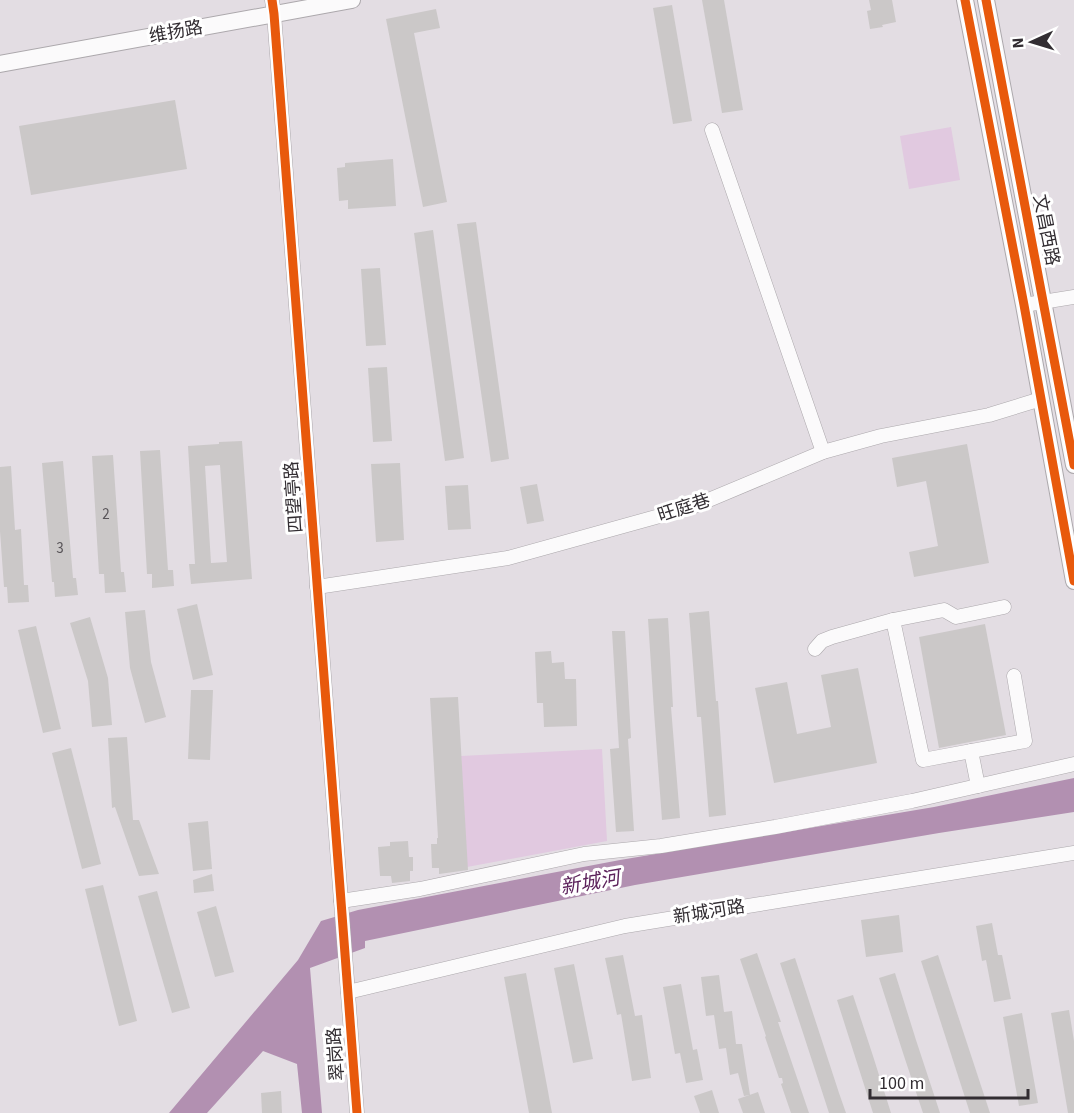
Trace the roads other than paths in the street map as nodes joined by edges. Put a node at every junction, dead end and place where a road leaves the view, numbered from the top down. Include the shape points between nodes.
1 (296, 0) edge
2 (352, 0) edge
3 (965, 0) edge
4 (986, 0) edge
5 (273, 6) edge
6 (0, 55) edge
7 (0, 64) edge
8 (712, 130) dead end
9 (1074, 297) edge
10 (1043, 302) junction
11 (1024, 305) junction
12 (1041, 399) junction
13 (824, 452) junction
14 (1074, 465) edge
15 (1074, 581) edge
16 (317, 586) junction
17 (1004, 607) dead end
18 (893, 620) junction
19 (815, 650) dead end
20 (1014, 676) dead end
21 (971, 751) junction
22 (1074, 764) edge
23 (978, 786) junction
24 (1074, 853) edge
25 (342, 907) junction
26 (348, 992) junction
27 (357, 1113) edge

1 - 5 main road, 维扬路
2 - 5 main road, 维扬路
3 - 11 main road, 文昌西路
4 - 10 main road, 文昌西路
5 - 6 main road, 维扬路
5 - 7 main road, 维扬路
5 - 16 street, 四望亭路
8 - 13 street
9 - 10 street
10 - 11 street
10 - 14 main road, 文昌西路
11 - 12 main road, 文昌西路
12 - 13 street, 旺庭巷 via 989,415 881,436
12 - 15 main road, 文昌西路
13 - 16 street, 旺庭巷 via 692,507 508,558
16 - 25 street, 四望亭路
17 - 18 street via 956,617 944,610
18 - 19 street via 832,637
18 - 21 street via 923,760
20 - 21 street via 1025,741
21 - 23 street
22 - 23 street
23 - 25 street via 775,827 584,854
24 - 26 street, 新城河路 via 625,926
25 - 26 street, 四望亭路
26 - 27 street, 翠岗路

